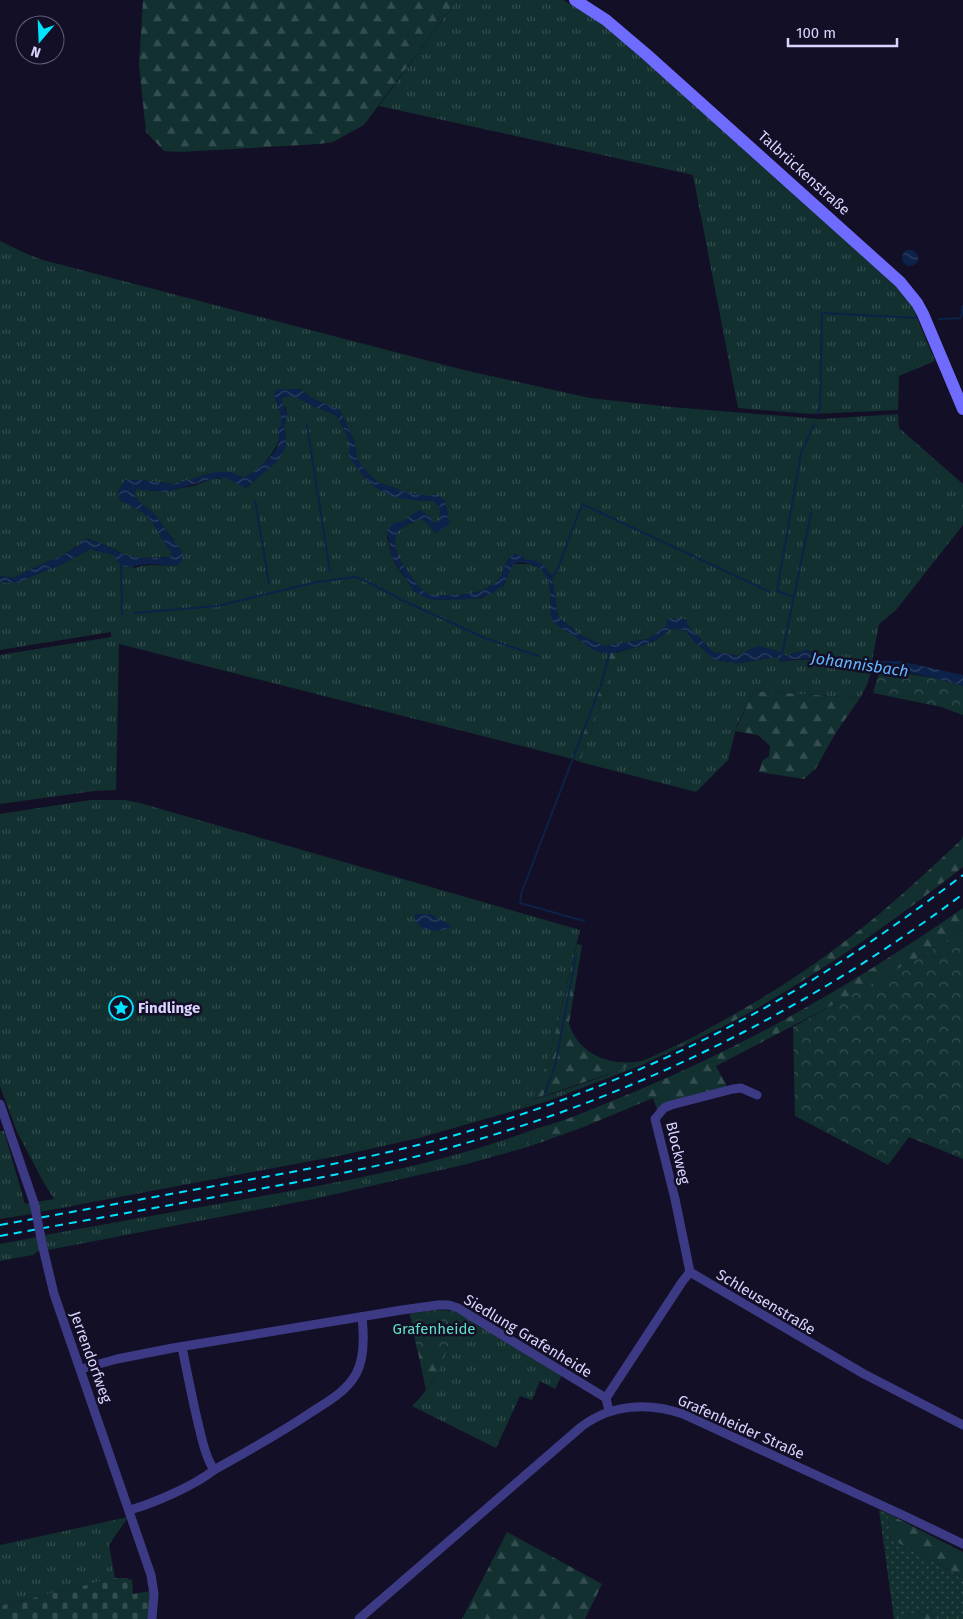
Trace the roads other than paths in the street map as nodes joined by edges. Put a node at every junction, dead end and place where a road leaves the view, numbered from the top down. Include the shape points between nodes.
1 (575, 0) edge
2 (963, 409) edge
3 (757, 1095) dead end
4 (0, 1104) edge
5 (690, 1272) junction
6 (362, 1317) junction
7 (182, 1347) junction
8 (81, 1369) junction
9 (606, 1398) junction
10 (609, 1412) junction
11 (963, 1425) edge
12 (214, 1470) junction
13 (130, 1510) junction
14 (963, 1544) edge
15 (152, 1619) edge
16 (359, 1619) edge

1 - 2 main road, Talbrückenstraße via 606,20 646,54 900,282 923,314
3 - 5 street, Blockweg via 741,1088 734,1089 671,1105 664,1108 655,1120
4 - 8 street, Jerrendorfweg, bridge via 34,1203 54,1294
5 - 9 street
5 - 11 street, Schleusenstraße via 864,1374
6 - 7 street, Siedlung Grafenheide
6 - 9 street, Siedlung Grafenheide via 449,1305
6 - 12 street via 361,1363 345,1388 292,1425
7 - 8 street, Siedlung Grafenheide via 117,1358
7 - 12 street via 202,1441
8 - 13 street, Jerrendorfweg
9 - 10 street
10 - 14 street, Grafenheider Straße via 654,1406 683,1414
10 - 16 street, Grafenheider Straße via 587,1422 567,1438
12 - 13 street
13 - 15 street, Jerrendorfweg via 154,1585

